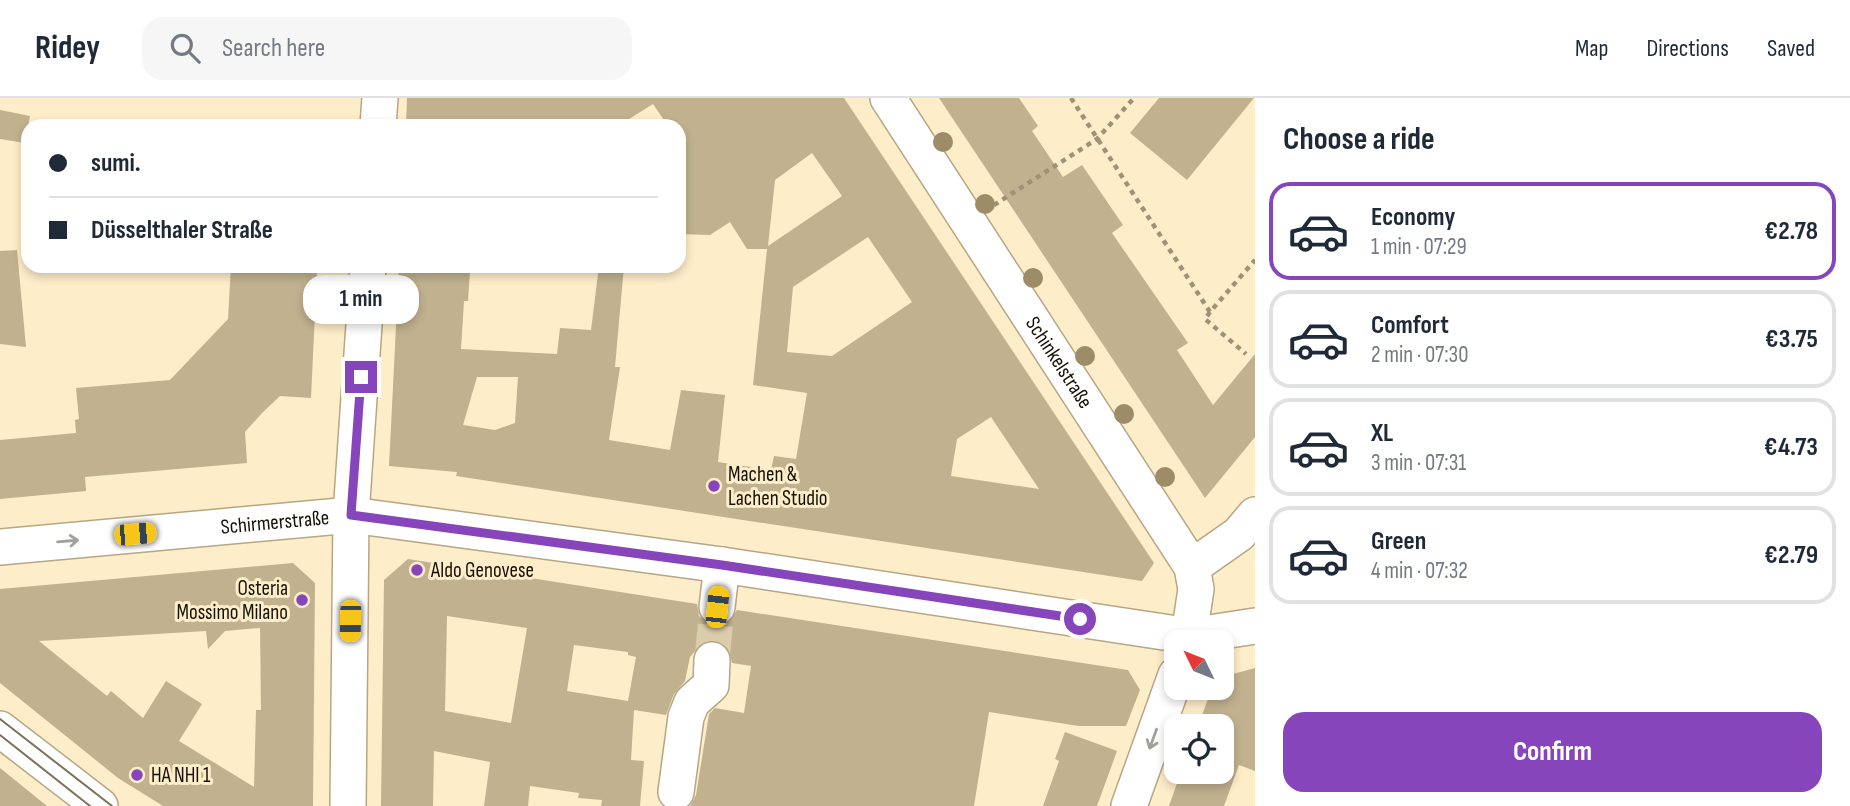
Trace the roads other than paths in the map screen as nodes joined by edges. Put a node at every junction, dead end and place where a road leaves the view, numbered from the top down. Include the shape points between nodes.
1 (380, 98) edge
2 (888, 98) edge
3 (378, 119) edge
4 (368, 273) edge
5 (351, 515) junction
6 (1255, 515) edge
7 (0, 547) edge
8 (722, 565) junction
9 (1192, 567) junction
10 (717, 607) tunnel mouth
11 (1255, 626) edge
12 (1190, 630) edge
13 (1234, 630) edge
14 (1164, 635) edge
15 (712, 660) tunnel mouth
16 (1167, 700) edge
17 (0, 729) edge
18 (676, 792) dead end
19 (100, 806) edge
20 (348, 806) edge
21 (1129, 806) edge

1 - 3 street
2 - 9 street, Schinkelstraße
4 - 5 street
7 -> 5 street, Schirmerstraße
5 - 8 street, Schirmerstraße
5 - 20 street
6 - 9 street via 1239,534
8 - 10 street
8 - 14 street, Schirmerstraße
9 - 12 street, Schinkelstraße via 1196,589
11 - 13 street, Schirmerstraße
15 - 18 street via 711,685 692,702 686,717
16 -> 21 street
17 - 19 street

